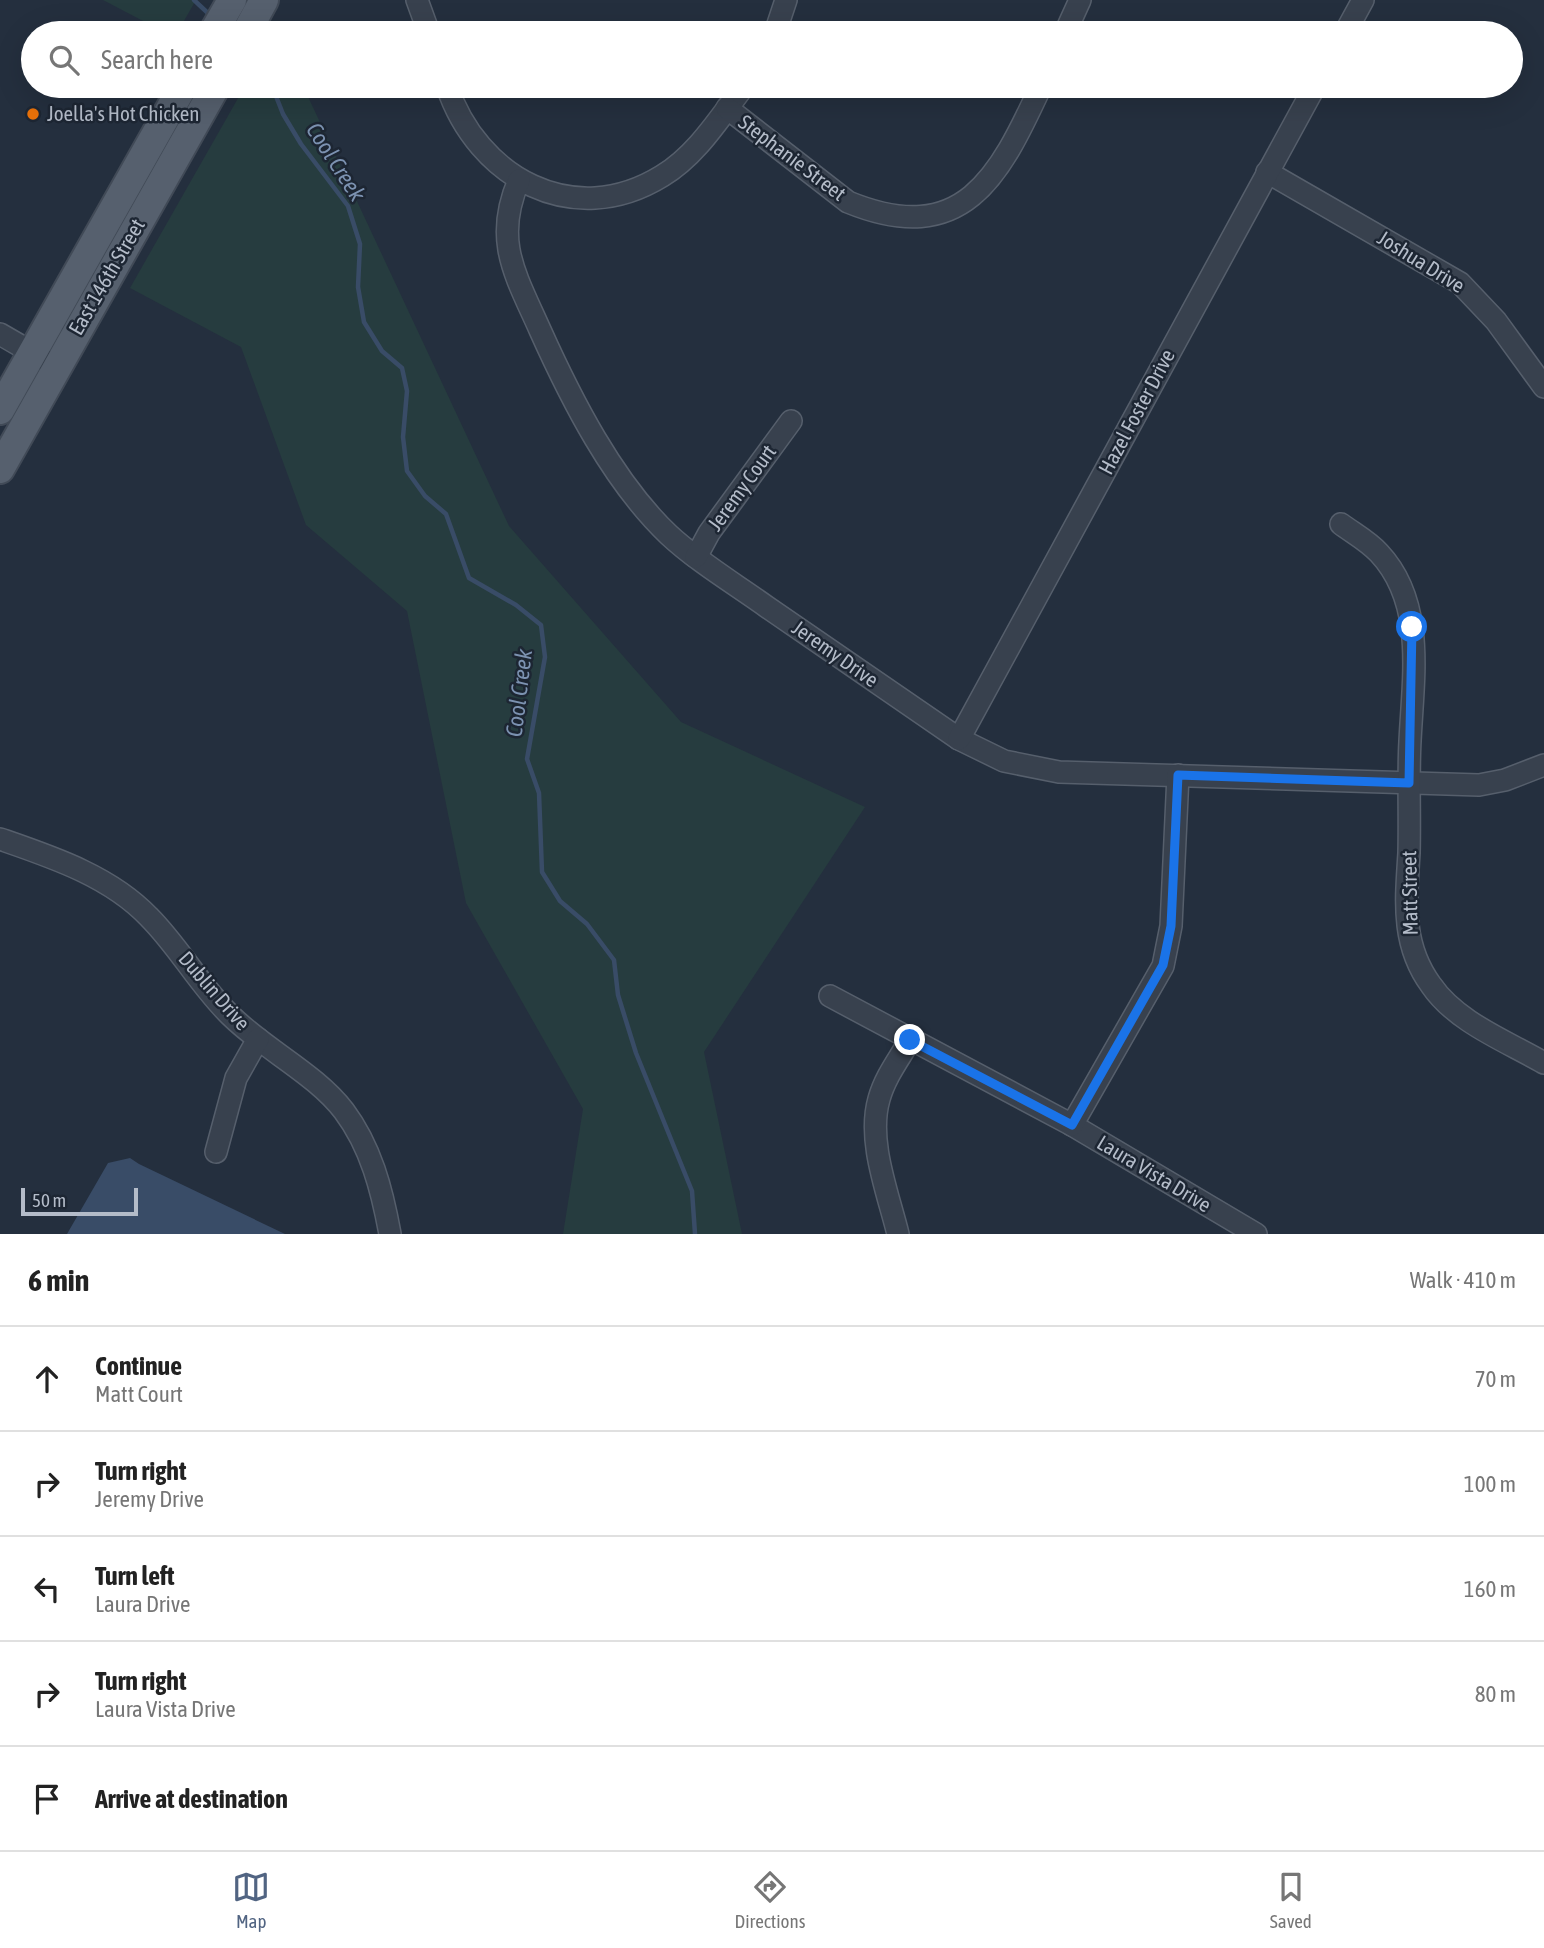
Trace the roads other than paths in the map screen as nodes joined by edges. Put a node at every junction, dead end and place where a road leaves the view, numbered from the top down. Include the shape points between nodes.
1 (232, 0) edge
2 (417, 0) edge
3 (786, 0) edge
4 (1080, 0) edge
5 (1363, 0) edge
6 (220, 21) edge
7 (425, 21) edge
8 (779, 21) edge
9 (1070, 21) edge
10 (1352, 21) edge
11 (177, 98) edge
12 (208, 98) edge
13 (452, 98) edge
14 (735, 98) edge
15 (1036, 98) edge
16 (1308, 98) edge
17 (727, 108) junction
18 (1267, 172) junction
19 (519, 180) junction
20 (0, 334) edge
21 (45, 359) junction
22 (1544, 387) edge
23 (0, 410) edge
24 (791, 421) dead end
25 (0, 468) edge
26 (1340, 524) dead end
27 (696, 557) junction
28 (959, 739) junction
29 (1544, 765) edge
30 (1178, 775) junction
31 (1409, 783) junction
32 (0, 838) edge
33 (830, 996) dead end
34 (258, 1039) junction
35 (910, 1040) junction
36 (1544, 1063) edge
37 (1072, 1125) junction
38 (216, 1152) dead end
39 (390, 1234) edge
40 (898, 1234) edge
41 (1256, 1234) edge

1 - 6 main road
2 - 7 street
3 - 8 street
4 - 9 street
5 - 10 street
11 - 21 main road, East 146th Street
12 - 21 main road, East 146th Street
13 - 19 street via 469,135 499,167
14 - 17 street
15 - 17 street, Stephanie Street via 1012,150 993,176 957,205 912,219 872,212 848,202
16 - 18 street, Hazel Foster Drive
17 - 19 street via 685,159 662,177 634,188 591,198 565,196
18 - 22 street, Joshua Drive via 1460,284 1490,314
18 - 28 street, Hazel Foster Drive
19 - 27 street, Jeremy Drive via 505,221 510,255 562,379 595,436 651,515
20 - 21 street
21 - 23 main road, East 146th Street
21 - 25 main road, East 146th Street
24 - 27 street, Jeremy Court
26 - 31 street, Matt Street via 1378,552 1408,607 1414,656
27 - 28 street, Jeremy Drive
28 - 30 street, Jeremy Drive via 1004,761 1034,768
29 - 31 street via 1479,785
30 - 31 street, Jeremy Drive
30 - 37 street via 1171,926 1163,965
31 - 36 street, Matt Street via 1406,921 1421,969 1431,987 1460,1015
32 - 34 street, Dublin Drive via 117,889 149,916 228,1013
33 - 35 street, Laura Vista Drive
34 - 38 street via 236,1077
34 - 39 street, Dublin Drive via 344,1110 372,1162
35 - 37 street, Laura Vista Drive
35 - 40 street via 886,1079 876,1116 877,1145
37 - 41 street, Laura Vista Drive

